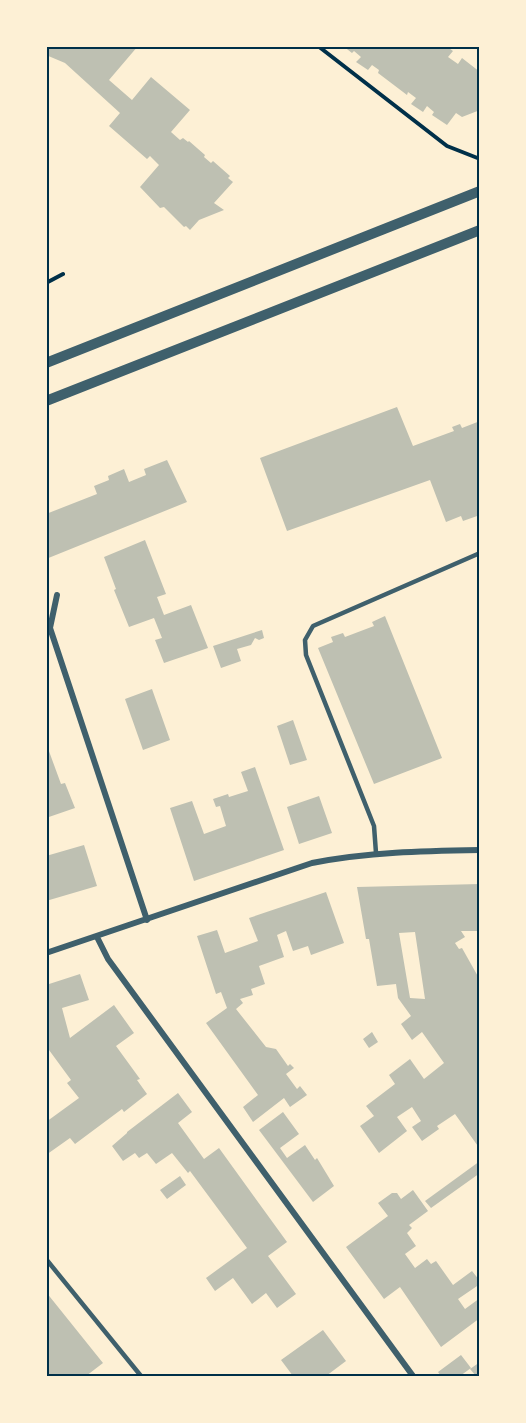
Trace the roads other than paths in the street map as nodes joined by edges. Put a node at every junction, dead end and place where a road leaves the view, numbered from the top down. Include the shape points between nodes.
1 (480, 191) edge
2 (480, 230) edge
3 (46, 363) edge
4 (46, 402) edge
5 (480, 554) edge
6 (57, 595) dead end
7 (480, 850) edge
8 (376, 853) junction
9 (147, 920) junction
10 (97, 937) junction
11 (46, 953) edge
12 (46, 1259) edge
13 (141, 1377) edge
14 (413, 1377) edge

1 - 3 street
2 - 4 street
5 - 8 lane via 313,626 305,640 306,655 374,826
6 - 9 street via 50,628
7 - 8 street
8 - 9 street via 312,863
9 - 10 street
10 - 11 street
10 - 14 street via 108,959
12 - 13 lane

